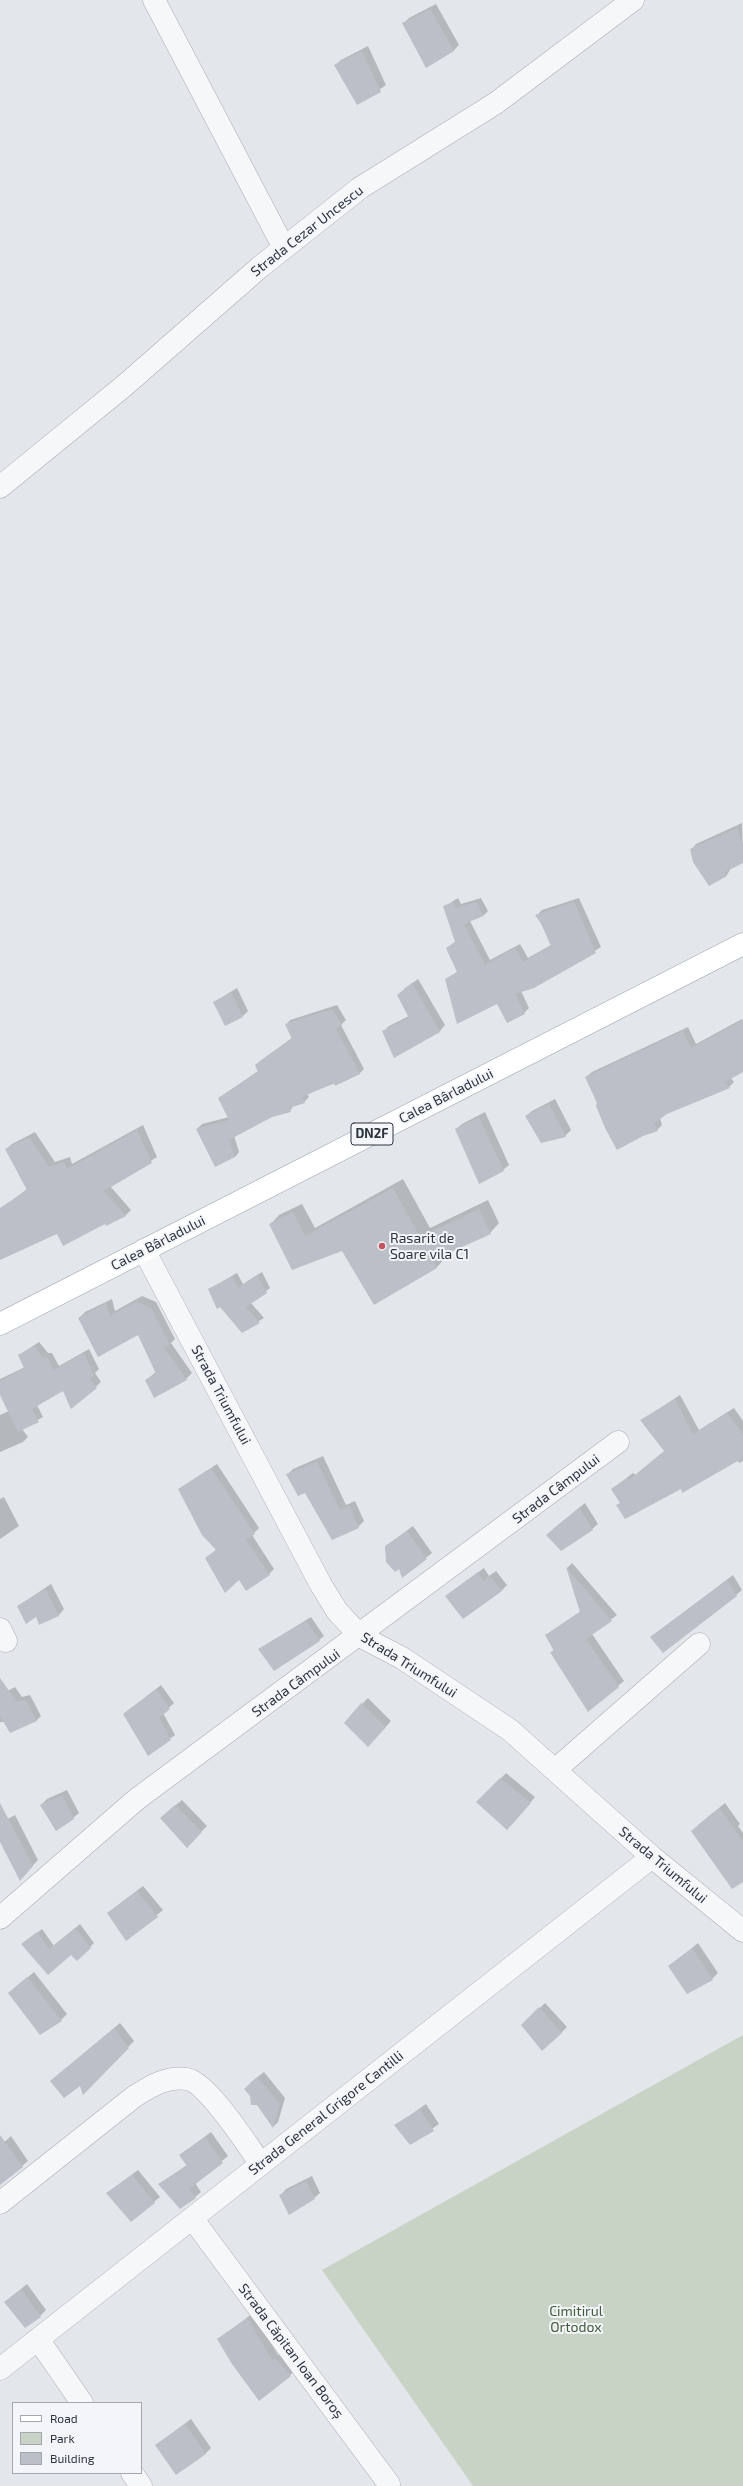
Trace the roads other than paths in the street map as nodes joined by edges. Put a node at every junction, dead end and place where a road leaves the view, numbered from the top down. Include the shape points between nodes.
1 (154, 0) edge
2 (633, 0) edge
3 (284, 248) junction
4 (0, 487) edge
5 (743, 944) edge
6 (144, 1250) junction
7 (0, 1324) edge
8 (618, 1442) dead end
9 (360, 1636) junction
10 (699, 1644) dead end
11 (555, 1770) junction
12 (652, 1857) junction
13 (0, 1918) edge
14 (743, 1931) edge
15 (261, 2164) junction
16 (0, 2203) edge
17 (192, 2218) junction
18 (38, 2340) junction
19 (0, 2369) edge
20 (81, 2402) edge
21 (133, 2474) edge
22 (389, 2484) dead end
23 (141, 2486) edge

1 - 3 street
2 - 3 street, Strada Cezar Uncescu via 496,103 360,188
3 - 4 street, Strada Cezar Uncescu via 124,386
5 - 6 main road, Calea Bârladului / DN2F
6 - 7 main road, Calea Bârladului / DN2F
6 - 9 street, Strada Triumfului via 321,1585 337,1611
8 - 9 street, Strada Câmpului
9 - 11 street, Strada Triumfului via 402,1658 510,1730
9 - 13 street, Strada Câmpului via 137,1800
10 - 11 street
11 - 12 street, Strada Triumfului
12 - 14 street, Strada Triumfului
12 - 15 street, Strada General Grigore Cantilli
15 - 16 street via 208,2093 188,2080 173,2079 157,2083 135,2096
15 - 17 street, Strada General Grigore Cantilli
17 - 18 street, Strada General Grigore Cantilli
17 - 22 street, Strada Căpitan Ioan Boroș
18 - 19 street, Strada General Grigore Cantilli
18 - 20 street
21 - 23 street

